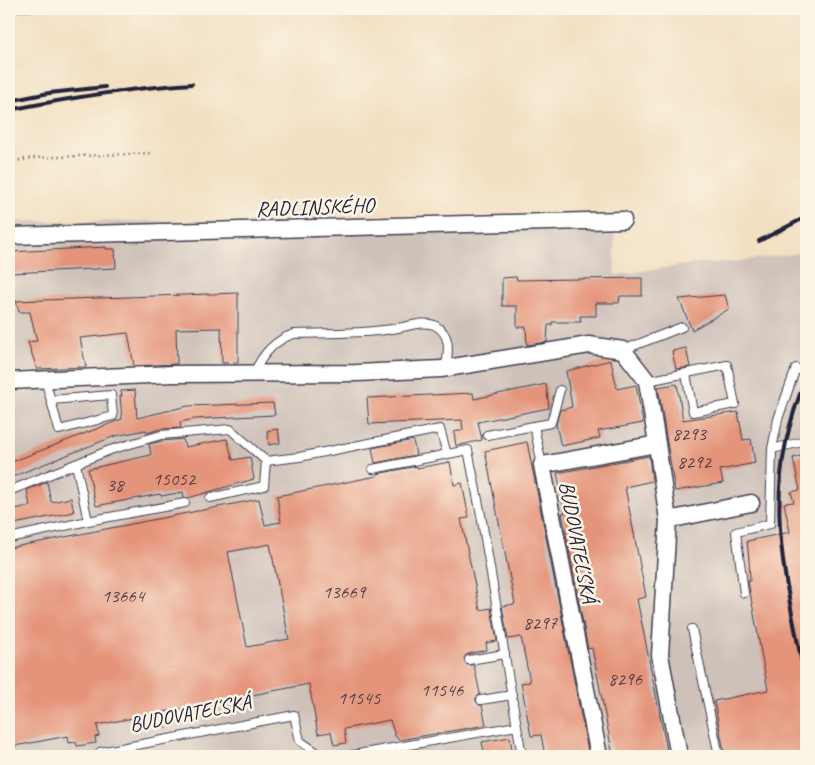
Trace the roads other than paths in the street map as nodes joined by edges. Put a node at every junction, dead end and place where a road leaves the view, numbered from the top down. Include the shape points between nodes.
1 (623, 220) dead end
2 (9, 236) edge
3 (682, 327) dead end
4 (623, 350) junction
5 (446, 368) junction
6 (806, 373) edge
7 (254, 374) junction
8 (686, 374) junction
9 (45, 379) junction
10 (9, 381) edge
11 (647, 381) junction
12 (560, 390) dead end
13 (51, 400) junction
14 (534, 426) junction
15 (487, 435) dead end
16 (806, 441) edge
17 (656, 444) junction
18 (772, 449) junction
19 (447, 454) junction
20 (266, 462) junction
21 (76, 464) junction
22 (542, 465) junction
23 (373, 469) dead end
24 (9, 491) edge
25 (210, 498) dead end
26 (185, 502) dead end
27 (752, 504) dead end
28 (668, 520) junction
29 (88, 521) junction
30 (9, 538) edge
31 (744, 593) dead end
32 (692, 630) dead end
33 (505, 654) junction
34 (469, 660) dead end
35 (512, 695) junction
36 (481, 700) dead end
37 (517, 726) junction
38 (100, 752) dead end
39 (322, 756) edge
40 (347, 756) edge
41 (522, 756) edge
42 (598, 756) edge
43 (679, 756) edge
44 (719, 756) edge

1 - 2 street, RADLINSKÉHO
3 - 4 lane
4 - 5 street via 589,345
4 - 11 street
5 - 7 street
5 - 7 lane via 448,342 442,330 423,323 379,332 294,334 273,345
6 - 18 lane via 796,368 778,419
7 - 9 street
8 - 8 lane via 727,365 735,404 693,412
8 - 11 lane
9 - 10 street
9 - 13 lane
11 - 17 street
12 - 14 lane via 551,423
13 - 13 lane via 59,430 113,416 111,395
14 - 15 lane
14 - 22 lane
16 - 18 lane
17 - 22 street, BUDOVATEĽSKÁ
17 - 28 street
18 - 31 lane via 770,524 736,532
19 - 20 lane via 440,429
19 - 23 lane
19 - 33 lane via 468,450
20 - 21 lane via 230,429 161,435
20 - 25 lane via 264,486
21 - 24 lane
21 - 29 lane
22 - 42 street, BUDOVATEĽSKÁ
26 - 29 lane
27 - 28 street
28 - 43 street via 660,655
29 - 30 lane
32 - 44 lane
33 - 34 lane
33 - 35 lane
35 - 36 lane
35 - 37 lane
37 - 40 lane
37 - 41 lane
38 - 39 lane, BUDOVATEĽSKÁ via 294,715 300,742

